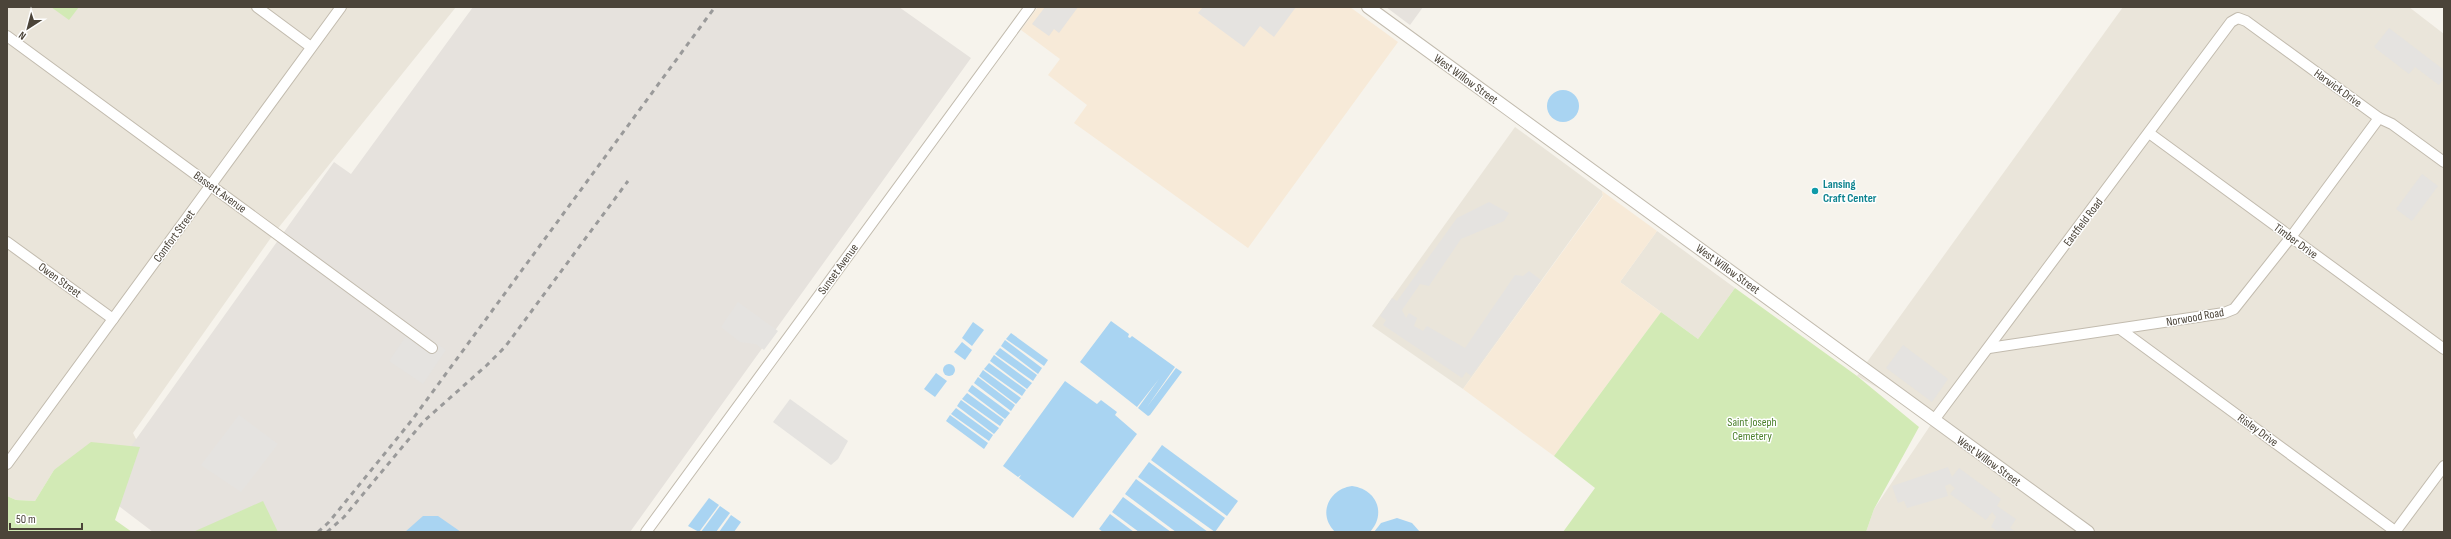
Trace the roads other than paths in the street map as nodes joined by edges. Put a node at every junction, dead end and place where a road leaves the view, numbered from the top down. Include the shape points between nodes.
1 (257, 7) edge
2 (341, 7) edge
3 (1030, 7) edge
4 (1368, 7) edge
5 (2231, 22) joint
6 (7, 36) edge
7 (312, 47) junction
8 (2379, 118) junction
9 (2149, 133) junction
10 (2444, 162) edge
11 (211, 185) junction
12 (2291, 237) junction
13 (7, 242) edge
14 (113, 319) junction
15 (2120, 329) junction
16 (432, 348) dead end
17 (1989, 348) junction
18 (2444, 349) edge
19 (1934, 420) junction
20 (10, 453) edge
21 (7, 464) edge
22 (2444, 466) edge
23 (2395, 531) edge
24 (646, 532) edge
25 (2088, 532) edge

1 - 7 street
2 - 7 street, Comfort Street
3 - 24 street, Sunset Avenue
4 - 19 street, West Willow Street
5 - 8 street, Harwick Drive via 2238,18 2246,21
5 - 9 street, Eastfield Road
6 - 11 street, Bassett Avenue
7 - 11 street, Comfort Street
8 - 10 street, Harwick Drive via 2392,124
8 - 12 street, Norwood Road
9 - 12 street, Timber Drive
9 - 17 street, Eastfield Road
11 - 14 street, Comfort Street
11 - 16 street, Bassett Avenue
12 - 15 street, Norwood Road via 2234,309 2224,313
12 - 18 street, Timber Drive
13 - 14 street, Owen Street
14 - 20 street, Comfort Street
15 - 17 street, Norwood Road
15 - 23 street, Risley Drive
17 - 19 street, Eastfield Road
19 - 25 street, West Willow Street
20 - 21 street, Comfort Street
22 - 23 street

